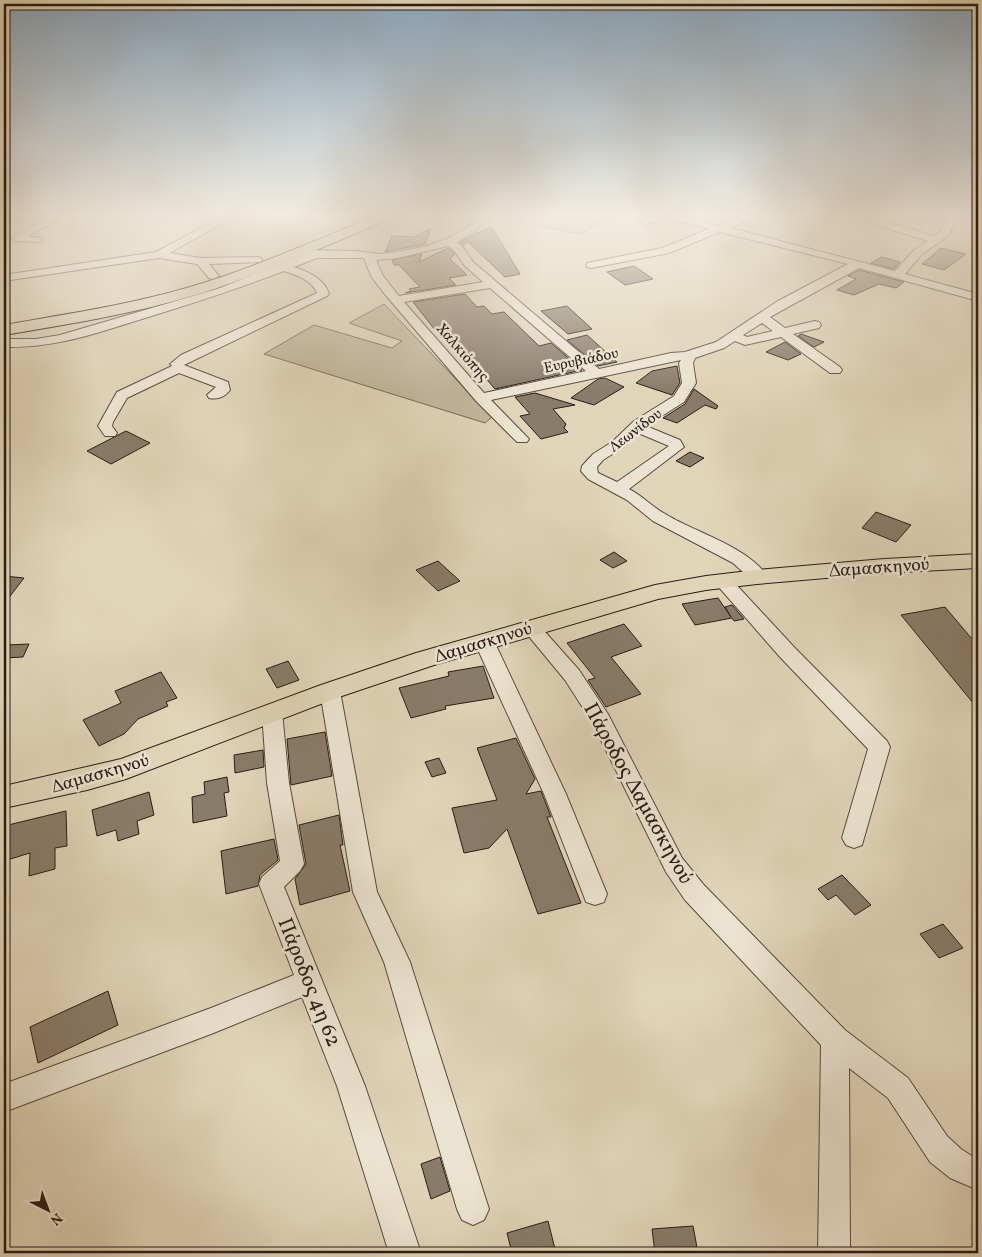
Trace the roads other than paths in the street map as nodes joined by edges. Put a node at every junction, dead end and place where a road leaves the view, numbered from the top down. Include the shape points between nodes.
1 (33, 274) edge
2 (211, 274) edge
3 (219, 274) edge
4 (245, 274) edge
5 (267, 274) edge
6 (301, 274) edge
7 (376, 274) edge
8 (480, 274) edge
9 (840, 274) edge
10 (893, 274) edge
11 (898, 275) joint
12 (213, 276) junction
13 (4, 278) edge
14 (492, 284) junction
15 (975, 294) edge
16 (397, 300) junction
17 (763, 318) junction
18 (4, 321) edge
19 (814, 326) dead end
20 (4, 330) edge
21 (782, 333) junction
22 (735, 336) junction
23 (4, 343) edge
24 (688, 356) junction
25 (179, 368) junction
26 (835, 370) dead end
27 (596, 373) junction
28 (214, 395) dead end
29 (481, 398) junction
30 (636, 427) junction
31 (110, 433) dead end
32 (522, 439) dead end
33 (617, 490) junction
34 (978, 561) edge
35 (759, 577) junction
36 (723, 580) junction
37 (531, 628) junction
38 (484, 641) junction
39 (330, 691) junction
40 (272, 712) junction
41 (4, 797) edge
42 (854, 838) dead end
43 (595, 894) dead end
44 (310, 981) junction
45 (834, 1040) junction
46 (4, 1098) edge
47 (978, 1175) edge
48 (473, 1209) dead end
49 (405, 1253) edge
50 (834, 1253) edge

1 - 13 street
2 - 12 street
3 - 12 main road
4 - 20 main road via 176,296
5 - 23 street via 62,339
6 - 25 street via 316,283 323,294 186,358 177,364
7 - 16 street, Χαλκιόπης
8 - 14 street
9 - 17 street via 782,304
10 - 11 street
11 - 15 street
12 - 18 main road via 127,299
14 - 16 street
14 - 27 street
16 - 29 street, Χαλκιόπης
17 - 21 street
17 - 22 street
19 - 21 street
21 - 22 street via 745,341
21 - 26 street
22 - 24 street via 716,347
24 - 27 street, Ευρυβιάδου
24 - 30 street, Λεωνίδου via 686,363 690,381 685,391
25 - 28 street via 221,384 224,389
25 - 31 street via 122,395 106,422
27 - 29 street, Ευρυβιάδου
29 - 32 street, Χαλκιόπης
30 - 33 street, Λεωνίδου via 590,466 592,474
30 - 33 street via 666,438 677,447
33 - 35 street, Λεωνίδου via 633,497 659,518 739,559
34 - 35 main road, Δαμασκηνού
35 - 36 main road, Δαμασκηνού
36 - 37 main road, Δαμασκηνού via 655,592
36 - 42 street via 879,747
37 - 38 main road, Δαμασκηνού
37 - 45 street, Πάροδος Δαμασκηνού via 572,675 601,719 686,883
38 - 39 main road, Δαμασκηνού
38 - 43 street via 555,794
39 - 40 main road, Δαμασκηνού
39 - 48 street via 365,892 398,962
40 - 41 main road, Δαμασκηνού via 126,768
40 - 44 street, Πάροδος 4η 62 via 278,783 292,864 270,884
44 - 46 street via 184,1032
44 - 49 street, Πάροδος 4η 62 via 354,1094
45 - 47 street via 898,1088 937,1148 962,1169
45 - 50 street

